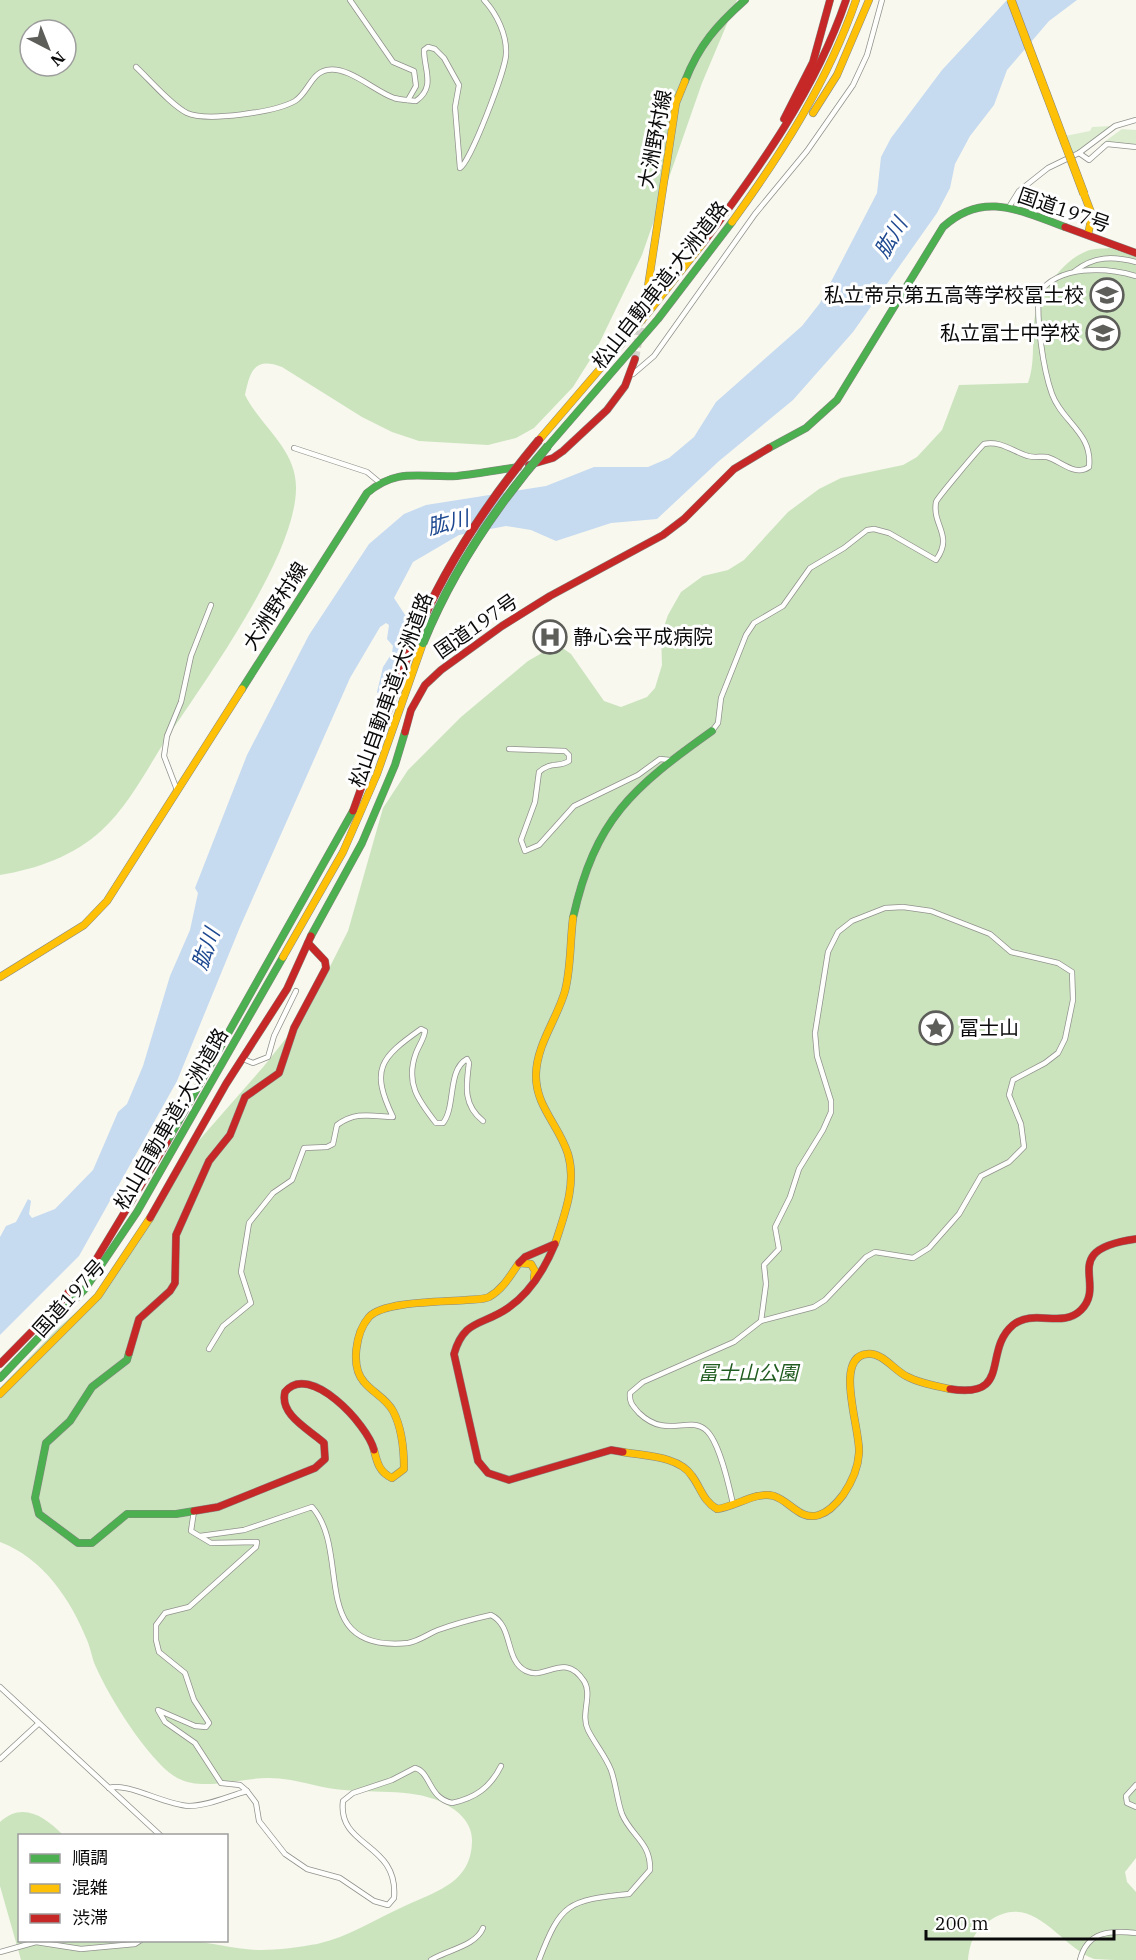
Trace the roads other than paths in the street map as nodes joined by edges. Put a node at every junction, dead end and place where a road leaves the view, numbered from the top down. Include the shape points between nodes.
1 (350, 0) edge
2 (484, 0) edge
3 (745, 0) edge
4 (830, 0) edge
5 (846, 0) edge
6 (856, 0) edge
7 (869, 0) edge
8 (882, 0) edge
9 (1011, 0) edge
10 (136, 67) dead end
11 (408, 100) junction
12 (1136, 120) edge
13 (1136, 147) edge
14 (1079, 153) junction
15 (754, 174) junction
16 (764, 176) junction
17 (1010, 207) junction
18 (1088, 235) junction
19 (1136, 253) edge
20 (1136, 262) edge
21 (1075, 271) junction
22 (1136, 276) edge
23 (645, 306) dead end
24 (635, 359) tunnel mouth
25 (633, 374) junction
26 (294, 448) dead end
27 (379, 482) junction
28 (211, 605) dead end
29 (712, 731) joint
30 (508, 749) dead end
31 (670, 760) junction
32 (177, 791) junction
33 (308, 943) junction
34 (0, 977) edge
35 (296, 991) dead end
36 (243, 1059) junction
37 (483, 1121) dead end
38 (1136, 1239) edge
39 (555, 1244) junction
40 (519, 1263) junction
41 (534, 1278) junction
42 (761, 1321) junction
43 (208, 1348) dead end
44 (0, 1364) edge
45 (0, 1378) edge
46 (0, 1394) edge
47 (734, 1504) junction
48 (194, 1511) junction
49 (197, 1536) junction
50 (0, 1687) edge
51 (38, 1724) junction
52 (0, 1759) edge
53 (501, 1766) dead end
54 (1136, 1785) edge
55 (109, 1788) junction
56 (247, 1791) junction
57 (1136, 1807) edge
58 (159, 1834) edge
59 (483, 1928) dead end
60 (1136, 1932) edge
61 (36, 1942) edge
62 (36, 1942) edge
63 (139, 1942) edge
64 (0, 1953) edge
65 (431, 1960) edge
66 (539, 1960) edge
67 (1080, 1960) edge

1 - 11 street via 393,62 414,71 416,86
2 - 11 street via 498,20 506,54 476,144 464,166 458,166 455,107 459,85 435,49 424,50 429,85 426,94 416,101
3 - 23 main road, 大洲野村線 via 698,51 676,104
4 - 15 main road via 814,60
5 - 15 main road, 松山自動車道;大洲道路 via 815,79
6 - 16 main road, 松山自動車道;大洲道路 via 823,83
7 - 16 main road via 837,75
8 - 25 street via 867,55 853,85 667,339
9 - 18 main road, bridge via 1092,215
10 - 11 street via 186,112 199,116 279,107 296,100 325,70 336,69 394,98
12 - 14 street via 1115,126
13 - 14 street via 1107,144 1089,160
14 - 17 street via 1035,177 1019,191
15 - 44 main road, 松山自動車道;大洲道路, bridge via 694,258 490,499 461,542 412,642 369,772 324,867 112,1234 77,1284
16 - 45 main road, 松山自動車道;大洲道路, bridge via 660,317 483,525 443,595 374,784 343,852 121,1239 86,1289
17 - 18 main road, 国道197号
17 - 33 main road, 国道197号 via 973,208 943,227 842,393 822,416 742,464 663,535 502,626 425,685 411,710 395,765 362,843
18 - 19 main road, 国道197号
20 - 21 street via 1105,257 1085,263
21 - 22 street
21 - 29 street via 1052,279 1039,293 1039,330 1052,396 1087,443 1089,467 1076,471 1046,457 1030,457 1004,446 984,444 939,494 936,508 944,552 936,560 889,533 874,529 810,568 783,606 754,623 746,635
24 - 25 main road
25 - 27 main road via 619,396 553,458 539,464 455,476 399,474
26 - 27 street via 368,472
27 - 32 main road, 大洲野村線 via 367,493
28 - 32 street via 167,736 164,756
29 - 31 main road
30 - 31 street via 565,751 569,755 564,764 550,764 539,772 521,840 525,851 539,845 574,806 638,775 660,759
31 - 39 main road via 625,799 609,819 585,866 573,920 568,980 538,1054 539,1098 572,1167
32 - 34 main road, 大洲野村線 via 96,915 68,937
33 - 36 main road, 国道197号 via 287,989
33 - 48 main road via 326,968 294,1028 279,1074 245,1097 230,1135 209,1161 176,1234 175,1282 139,1319 128,1360 92,1387 42,1452 36,1498 39,1514 78,1543 93,1543 127,1514
35 - 36 street via 268,1057 253,1063
36 - 46 main road, 国道197号 via 141,1233 98,1296
37 - 43 street via 468,1101 467,1059 461,1064 450,1094 447,1118 436,1123 412,1080 411,1070 425,1031 421,1029 399,1043 387,1055 379,1077 393,1117 360,1113 337,1125 333,1144 304,1148 292,1180 273,1193 249,1223 241,1272 251,1303 223,1326
38 - 47 main road via 1105,1244 1095,1253 1087,1271 1087,1301 1075,1317 1026,1318 1004,1334 999,1342 998,1369 980,1390 915,1380 875,1354 858,1357 848,1374 860,1462 853,1480 831,1508 817,1516 802,1515 776,1497 766,1495
39 - 40 main road
39 - 41 main road
40 - 41 main road via 531,1264 536,1271
40 - 48 main road via 505,1284 487,1298 389,1307 366,1321 358,1346 357,1368 362,1380 392,1410 397,1422 405,1469 399,1475 393,1478 380,1471 371,1438 357,1419 315,1387 300,1381 285,1392 284,1402 324,1443 326,1451 321,1464 232,1503
41 - 47 main road via 515,1302 469,1325 457,1342 456,1365 479,1465 497,1479 509,1480 617,1450 679,1463 694,1475 711,1507 723,1509
42 - 42 street via 766,1284 764,1265 779,1249 775,1227 803,1161 831,1112 815,1033 828,952 838,932 866,913 885,908 931,911 990,934 1011,952 1065,965 1071,972 1074,989 1065,1039 1058,1053 1013,1080 1009,1088 1024,1135 1024,1147 1018,1155 981,1176 959,1214 917,1257 875,1252 814,1307
42 - 47 street via 734,1342 643,1382 630,1393 633,1406 659,1428 695,1425 705,1429 713,1438
48 - 49 street via 191,1531
49 - 56 street via 211,1542 257,1542 189,1607 165,1612 156,1625 159,1652 185,1673 194,1700 210,1723 195,1726 158,1710 165,1722 195,1743 221,1783 240,1785
49 - 66 street via 244,1530 312,1507 324,1530 341,1615 365,1638 407,1643 491,1615 504,1629 514,1661 524,1671 567,1667 585,1683 585,1722 611,1771 623,1817 647,1850 650,1870 629,1894 592,1897 564,1912 554,1921
50 - 51 street
51 - 52 street
51 - 55 street
53 - 56 street via 479,1794 460,1801 444,1801 423,1772 415,1768 353,1793 344,1801 345,1825 377,1852 393,1877 393,1898 388,1905 374,1901 340,1878 307,1869 285,1854 259,1821 256,1803
54 - 57 street via 1126,1796 1127,1803
55 - 56 street via 125,1786 150,1798 188,1806
55 - 58 street
59 - 65 street via 471,1941
60 - 67 street via 1115,1930 1098,1934 1086,1944
61 - 64 street
62 - 63 street via 81,1949

